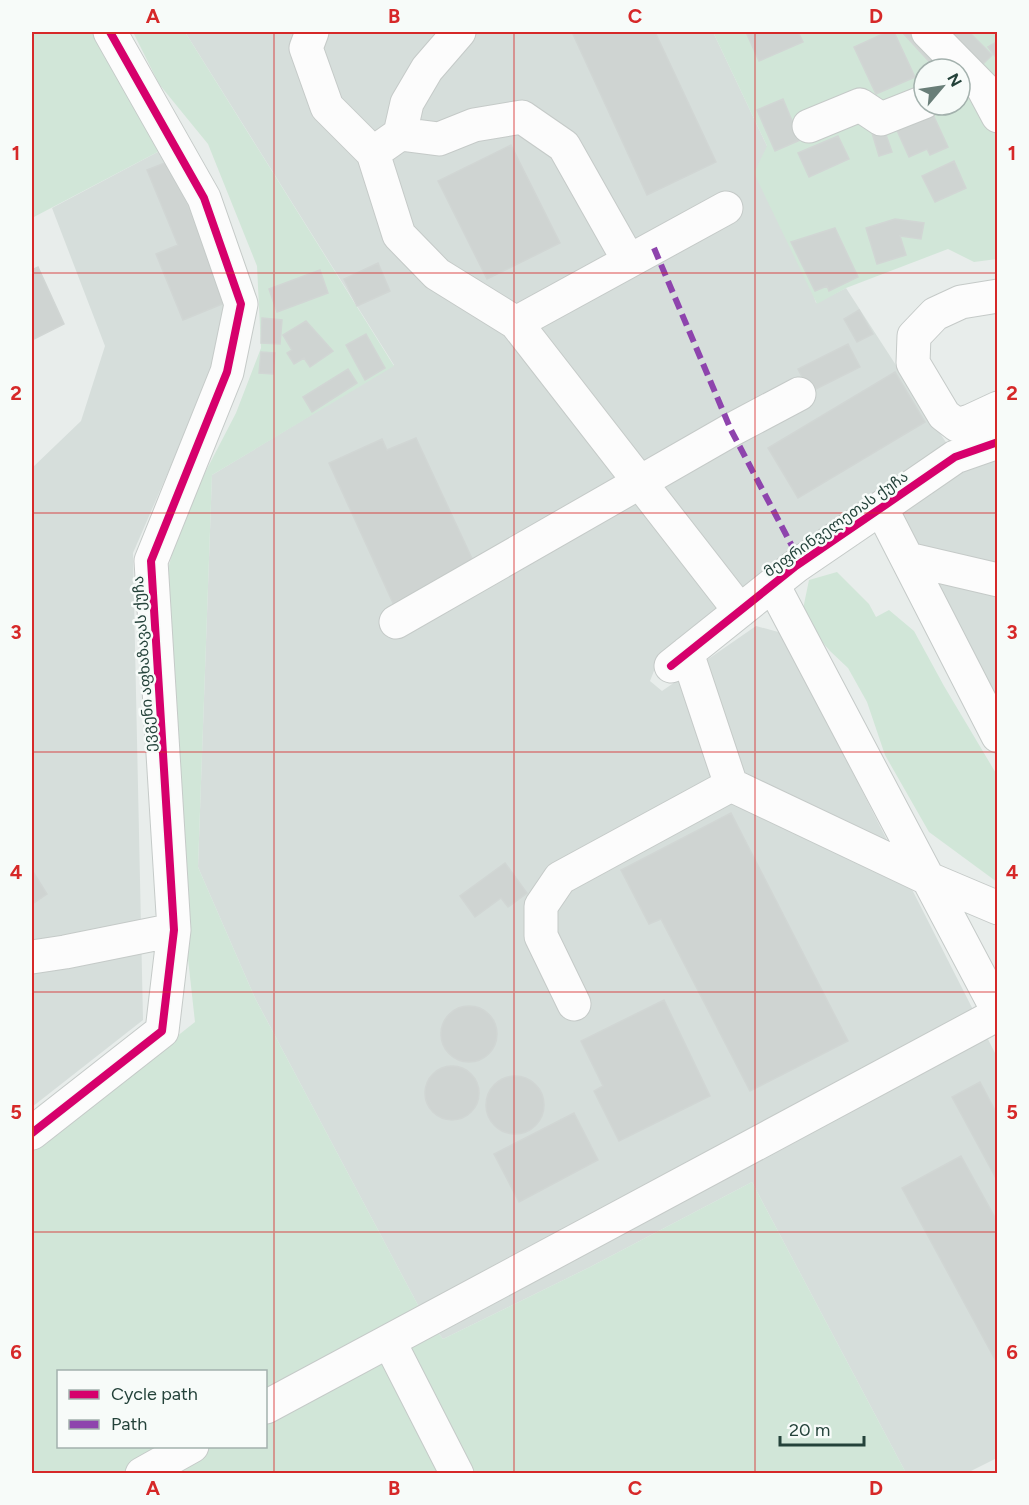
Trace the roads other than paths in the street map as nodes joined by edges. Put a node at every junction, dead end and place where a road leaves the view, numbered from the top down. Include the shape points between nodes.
1 (110, 32) edge
2 (312, 32) edge
3 (459, 32) edge
4 (928, 32) edge
5 (984, 93) edge
6 (912, 106) edge
7 (809, 126) dead end
8 (400, 134) junction
9 (374, 153) junction
10 (726, 208) dead end
11 (628, 261) junction
12 (998, 296) edge
13 (516, 323) junction
14 (799, 393) dead end
15 (998, 408) edge
16 (998, 442) edge
17 (640, 482) junction
18 (881, 507) junction
19 (908, 559) junction
20 (998, 580) edge
21 (773, 585) junction
22 (741, 611) junction
23 (396, 622) dead end
24 (998, 736) edge
25 (731, 785) junction
26 (927, 878) junction
27 (998, 908) edge
28 (174, 930) junction
29 (32, 957) edge
30 (574, 1004) dead end
31 (998, 1013) edge
32 (32, 1133) edge
33 (389, 1341) junction
34 (267, 1406) edge
35 (188, 1448) edge
36 (142, 1473) edge
37 (458, 1473) edge

1 - 28 street, ევგენი აფხაზავას ქუჩა via 204,198 241,304 227,372 151,561
2 - 9 street via 306,48 327,107
3 - 8 street via 427,69 407,103
4 - 5 street
6 - 7 street via 881,118 860,105
8 - 9 street
8 - 11 street via 440,139 474,125 522,117 564,146
9 - 13 street via 399,235 437,274
10 - 11 street
11 - 13 street
12 - 15 street via 961,302 935,314 914,336 913,363 944,415 957,425
13 - 17 street
14 - 17 street
16 - 18 street, მეფრინველეთას ქუჩა via 955,457
17 - 22 street
17 - 23 street
18 - 19 street
18 - 21 street, მეფრინველეთას ქუჩა
19 - 20 street
19 - 24 street
21 - 22 street, მეფრინველეთას ქუჩა
21 - 26 street
22 - 25 street, მეფრინველეთას ქუჩა via 679,660
25 - 26 street
25 - 30 street via 560,878 541,906 541,936
26 - 27 street
26 - 31 street
28 - 29 street
28 - 32 street, ევგენი აფხაზავას ქუჩა via 162,1031
31 - 33 street
33 - 34 street
33 - 37 street
35 - 36 street

